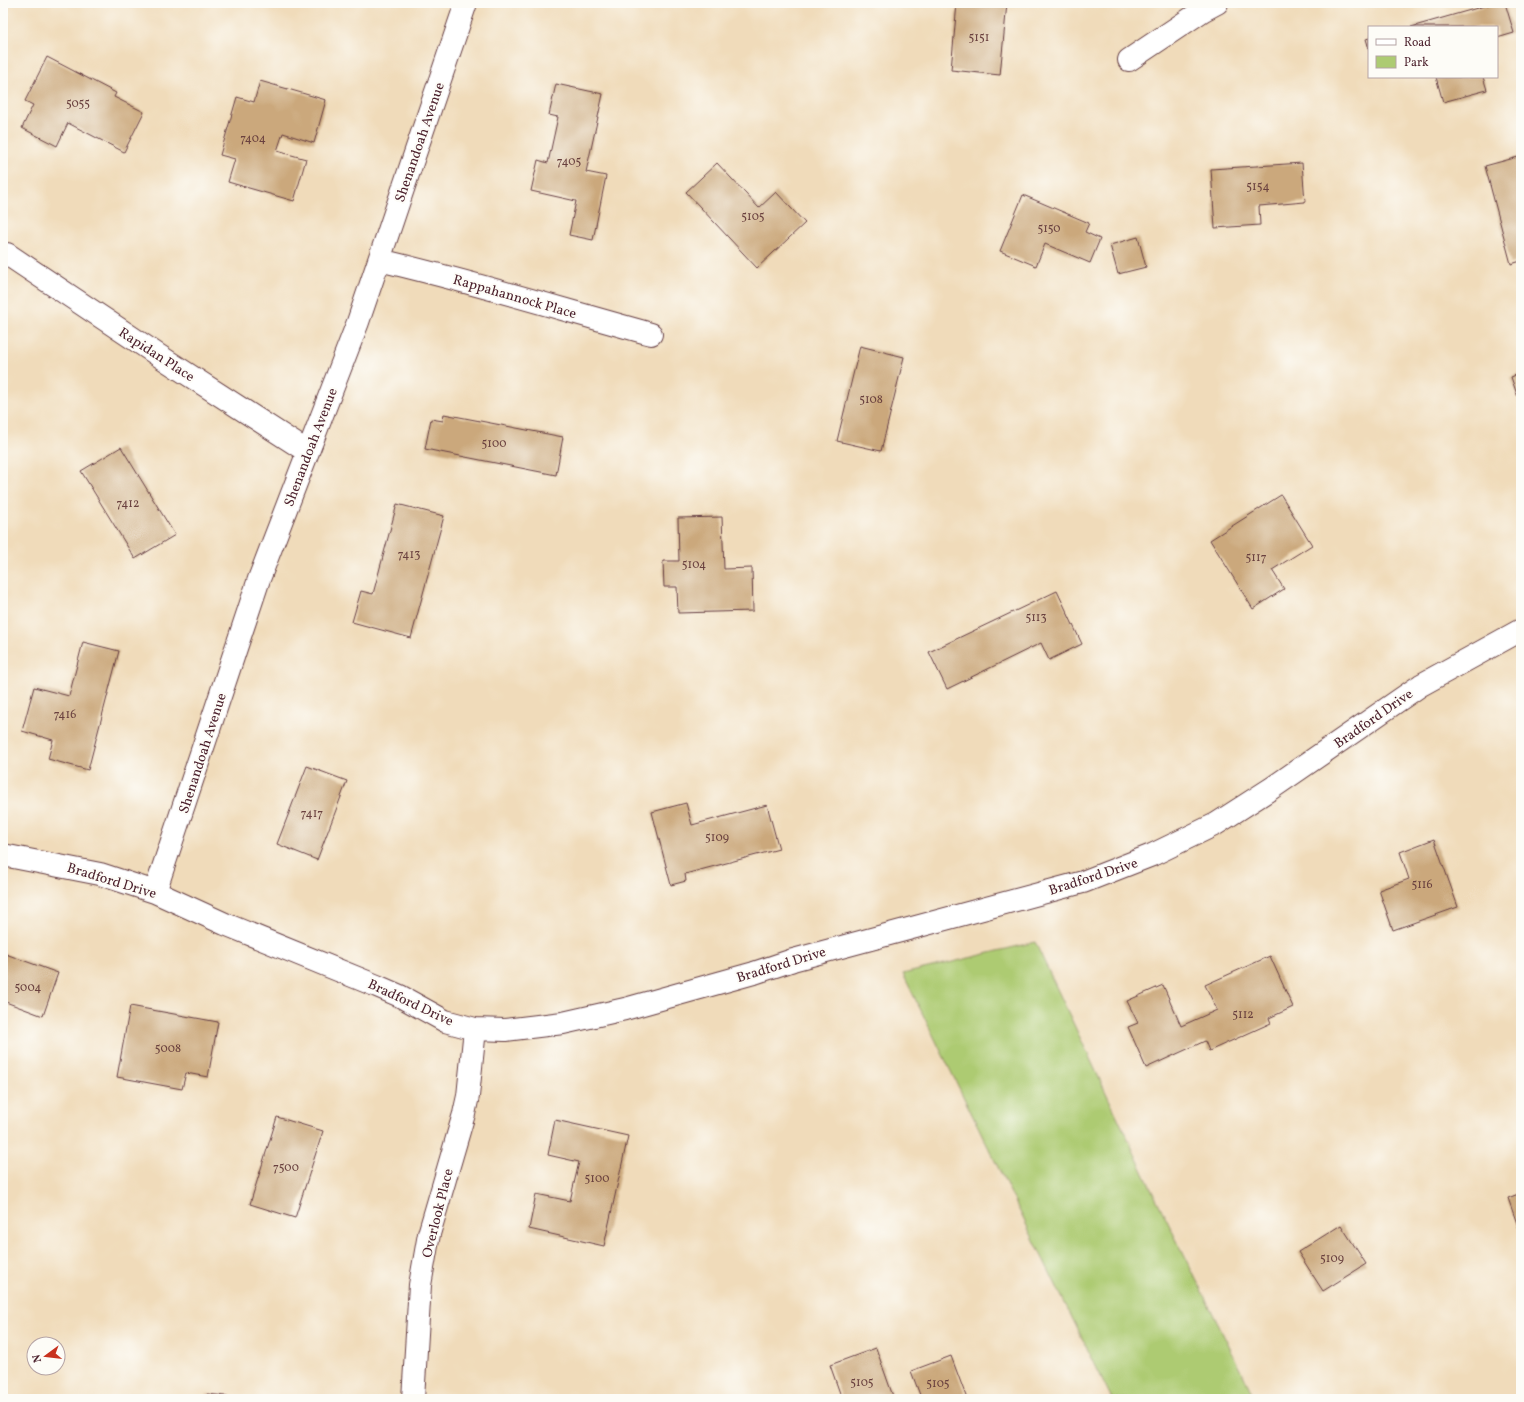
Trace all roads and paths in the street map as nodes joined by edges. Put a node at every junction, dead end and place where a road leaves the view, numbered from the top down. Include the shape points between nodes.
1 (466, 3) edge
2 (1217, 3) edge
3 (1129, 60) dead end
4 (7, 254) dead end
5 (379, 260) junction
6 (651, 334) dead end
7 (308, 452) junction
8 (1521, 630) edge
9 (3, 855) edge
10 (155, 892) junction
11 (475, 1029) junction
12 (413, 1399) edge

1 - 5 street, Shenandoah Avenue
2 - 3 street
4 - 7 street, Rapidan Place
5 - 6 street, Rappahannock Place via 445,275
5 - 7 street, Shenandoah Avenue
7 - 10 street, Shenandoah Avenue via 259,579
8 - 11 street, Bradford Drive via 1421,685 1216,824 1152,855 1083,882 793,960 624,1009 563,1023 505,1030
9 - 10 street, Bradford Drive via 100,874
10 - 11 street, Bradford Drive via 225,924 400,996 445,1021
11 - 12 street, Overlook Place via 468,1096 429,1234 420,1285

